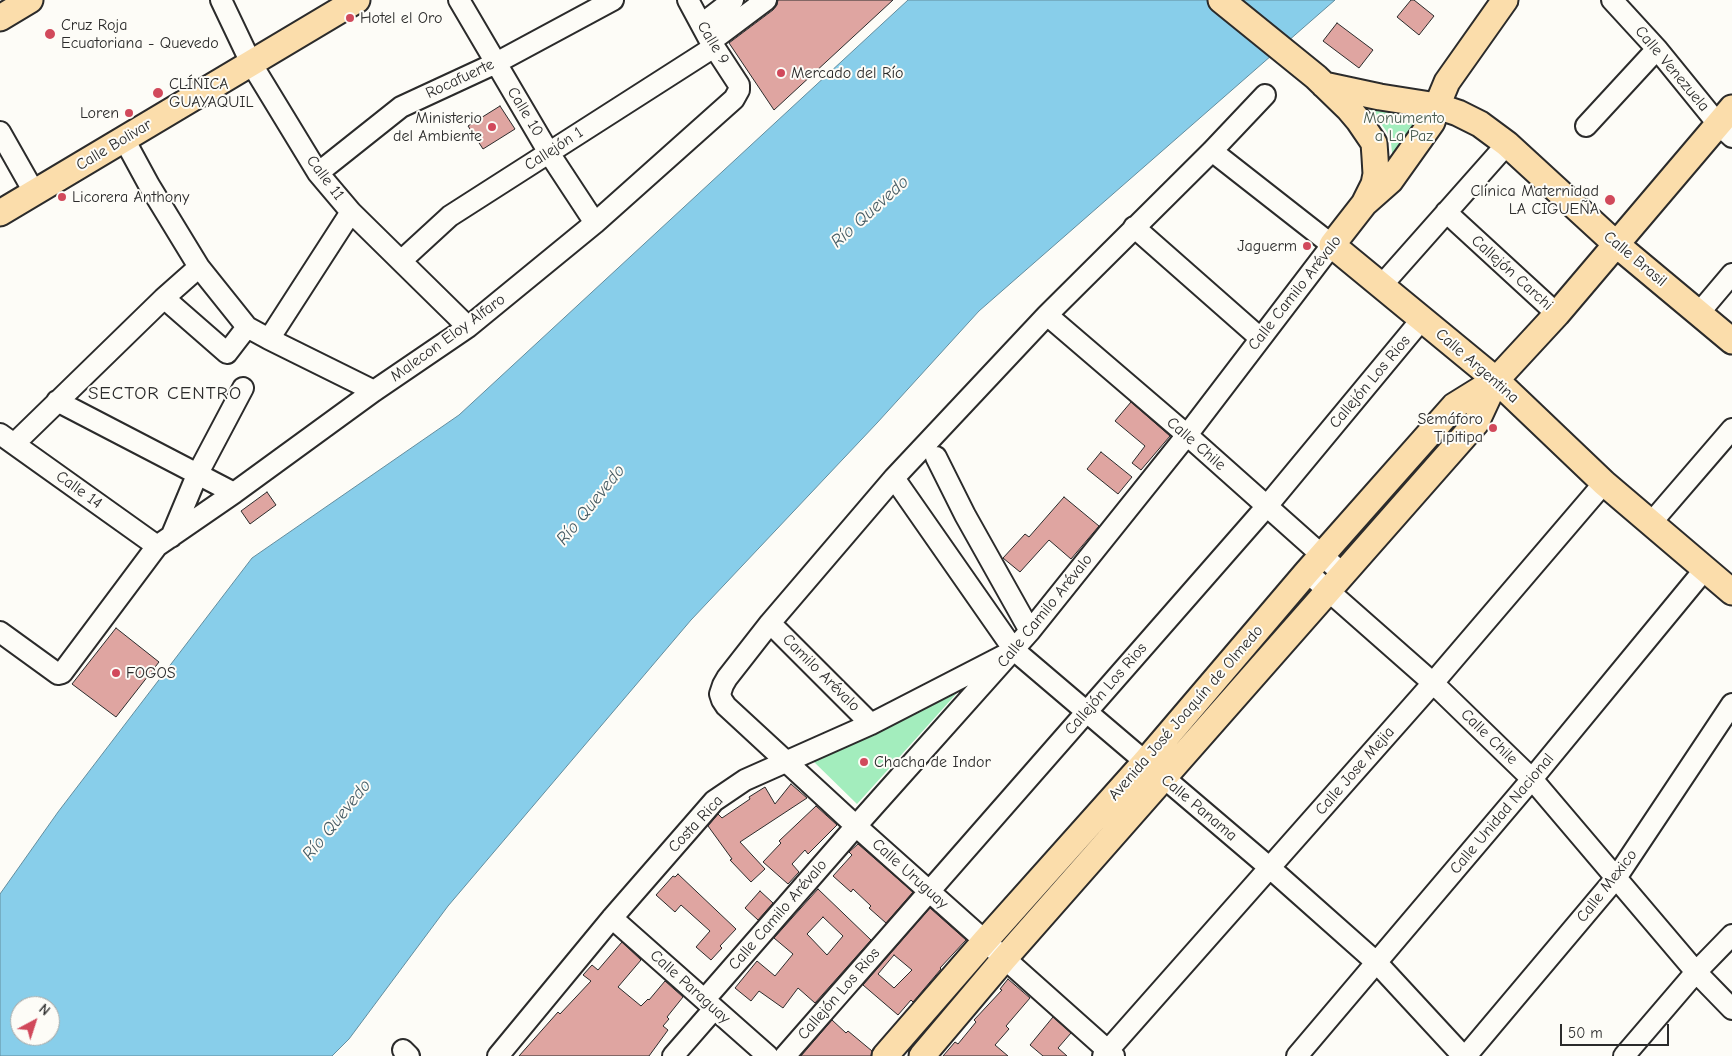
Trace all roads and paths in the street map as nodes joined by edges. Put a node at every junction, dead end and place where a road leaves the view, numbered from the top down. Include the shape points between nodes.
1 (30, 0) edge
2 (221, 0) edge
3 (357, 0) edge
4 (458, 0) edge
5 (612, 0) edge
6 (688, 0) edge
7 (733, 0) edge
8 (766, 0) edge
9 (1221, 0) edge
10 (1505, 0) edge
11 (1612, 0) edge
12 (0, 18) edge
13 (709, 37) junction
14 (1657, 49) junction
15 (251, 63) junction
16 (496, 63) junction
17 (1320, 81) junction
18 (739, 84) joint
19 (1265, 95) dead end
20 (1437, 106) junction
21 (1727, 123) edge
22 (1586, 126) dead end
23 (0, 132) edge
24 (124, 139) junction
25 (1507, 144) junction
26 (1212, 151) junction
27 (550, 152) junction
28 (318, 173) junction
29 (34, 192) junction
30 (1364, 204) junction
31 (351, 212) junction
32 (1446, 212) junction
33 (0, 213) edge
34 (595, 223) junction
35 (1134, 228) junction
36 (1332, 245) junction
37 (1617, 245) junction
38 (401, 261) junction
39 (199, 267) junction
40 (1732, 274) edge
41 (1382, 285) junction
42 (164, 298) junction
43 (1699, 313) junction
44 (1557, 314) junction
45 (1047, 315) junction
46 (1422, 318) junction
47 (247, 327) junction
48 (468, 328) junction
49 (1260, 338) junction
50 (269, 339) junction
51 (1732, 341) edge
52 (1496, 380) junction
53 (243, 388) dead end
54 (374, 391) junction
55 (57, 401) junction
56 (1732, 429) edge
57 (1187, 435) junction
58 (7, 439) edge
59 (936, 457) dead end
60 (197, 475) junction
61 (894, 478) junction
62 (1604, 483) junction
63 (234, 494) junction
64 (1267, 506) junction
65 (1651, 523) junction
66 (164, 542) junction
67 (1315, 564) junction
68 (1705, 569) junction
69 (1336, 582) junction
70 (1732, 592) edge
71 (770, 623) junction
72 (1030, 631) junction
73 (0, 632) edge
74 (1014, 650) junction
75 (1433, 683) junction
76 (1732, 704) edge
77 (1086, 712) junction
78 (871, 724) junction
79 (786, 761) junction
80 (1145, 762) junction
81 (1165, 778) junction
82 (1532, 779) junction
83 (856, 826) junction
84 (1270, 868) junction
85 (1616, 878) junction
86 (930, 891) junction
87 (612, 918) junction
88 (1732, 935) edge
89 (985, 941) junction
90 (1004, 958) junction
91 (1377, 963) junction
92 (1696, 972) junction
93 (709, 1004) junction
94 (1732, 1009) edge
95 (1108, 1054) edge
96 (498, 1056) edge
97 (674, 1056) edge
98 (768, 1056) edge
99 (785, 1056) edge
100 (885, 1056) edge
101 (922, 1056) edge
102 (1297, 1056) edge
103 (1464, 1056) edge
104 (1624, 1056) edge

1 - 12 main road
2 - 15 street, Calle 11
3 - 15 main road, Calle Bolivar
4 - 16 street, Calle 10
5 - 16 street, Rocafuerte
6 - 13 street, Calle 9
7 - 13 street
8 - 13 street via 718,36
9 - 17 main road, Calle Camilo Arévalo
10 - 20 main road, Calle Camilo Arévalo via 1447,82
11 - 14 street, Calle Venezuela
13 - 18 street, Calle 9
13 - 27 street, Callejón 1
14 - 21 street, Calle Venezuela
14 - 22 street
15 - 24 main road, Calle Bolivar
15 - 28 street, Calle 11
16 - 27 street, Calle 10
16 - 28 street, Rocafuerte via 401,107
17 - 20 main road, Calle Brasil via 1380,97
17 - 30 main road, Calle Camilo Arévalo via 1348,108 1374,143 1376,174
18 - 34 street, Malecon Eloy Alfaro via 734,99
19 - 26 street
20 - 25 main road, Calle Brasil via 1480,124
20 - 30 main road, Calle Camilo Arévalo via 1432,122 1390,181
21 - 37 main road, Avenida José Joaquín de Olmedo
23 - 29 street
24 - 29 main road, Calle Bolivar
24 - 39 street
25 - 32 street
25 - 37 main road, Calle Brasil
26 - 35 street
26 - 36 street, Calle Argentina
27 - 34 street, Calle 10
27 - 38 street, Callejón 1 via 450,216
28 - 31 street, Calle 11
29 - 33 main road, Calle Bolivar
30 - 36 main road, Calle Camilo Arévalo
31 - 38 street, Calle 11
31 - 50 street
32 - 41 street
32 - 44 street, Callejón Carchi
34 - 48 street, Malecon Eloy Alfaro
35 - 45 street
35 - 49 street
36 - 41 main road, Calle Argentina
36 - 49 street, Calle Camilo Arévalo
37 - 43 main road, Calle Brasil
37 - 44 main road, Avenida José Joaquín de Olmedo
38 - 48 street, Calle 11
39 - 42 street
39 - 47 street
40 - 43 street
41 - 46 main road, Calle Argentina
42 - 47 street via 228,353
42 - 55 street
43 - 51 main road, Calle Brasil
44 - 52 main road, Avenida José Joaquín de Olmedo
45 - 57 street, Calle Chile
45 - 61 street
46 - 52 main road, Calle Argentina
46 - 64 street, Callejón Los Rios
47 - 50 street
48 - 54 street, Malecon Eloy Alfaro
49 - 57 street, Calle Camilo Arévalo
50 - 54 street
52 - 62 main road, Calle Argentina
52 - 67 main road, Avenida José Joaquín de Olmedo via 1454,406
52 - 69 main road, Avenida José Joaquín de Olmedo via 1476,423
53 - 60 street
54 - 63 street, Malecon Eloy Alfaro
55 - 58 street
55 - 60 street
56 - 65 street
57 - 64 street, Calle Chile
57 - 72 street, Calle Camilo Arévalo
58 - 66 street, Calle 14
59 - 72 street
60 - 63 street
60 - 66 street
61 - 71 street
61 - 74 street, Calle Panama
62 - 65 main road, Calle Argentina
62 - 75 street, Calle Jose Mejia
63 - 66 street, Malecon Eloy Alfaro
64 - 67 street, Calle Chile
64 - 77 street, Callejón Los Rios
65 - 68 main road, Calle Argentina
66 - 73 street via 62,673 58,674
67 - 69 street, Calle Chile
67 - 80 main road, Avenida José Joaquín de Olmedo
68 - 70 main road, Calle Argentina
68 - 82 street, Calle Unidad Nacional
69 - 75 street, Calle Chile
69 - 81 main road, Avenida José Joaquín de Olmedo
71 - 78 street, Camilo Arévalo
71 - 79 street, Calle Uruguay via 723,685 720,694 723,703
72 - 74 street, Calle Camilo Arévalo
74 - 77 street, Calle Panama
74 - 78 street, Costa Rica
74 - 83 street, Calle Camilo Arévalo
75 - 82 street, Calle Chile
75 - 84 street, Calle Jose Mejia
76 - 85 street, Calle Mexico
77 - 80 street, Calle Panama
77 - 86 street, Callejón Los Rios
78 - 79 street, Costa Rica
79 - 83 street, Calle Uruguay
79 - 87 street, Costa Rica via 745,780 714,801
80 - 81 street, Calle Panama
80 - 89 main road, Avenida José Joaquín de Olmedo
81 - 84 street, Calle Panama
81 - 90 main road, Avenida José Joaquín de Olmedo
82 - 85 street, Calle Chile
82 - 91 street, Calle Unidad Nacional
83 - 86 street, Calle Uruguay
83 - 93 street, Calle Camilo Arévalo
84 - 91 street, Calle Panama
84 - 95 street, Calle Jose Mejia
85 - 92 street, Calle Chile
85 - 103 street, Calle Mexico
86 - 89 street, Calle Uruguay
86 - 99 street, Callejón Los Rios
87 - 93 street, Calle Paraguay
87 - 96 street, Costa Rica
88 - 92 street
89 - 90 street, Calle Uruguay
89 - 100 main road, Avenida José Joaquín de Olmedo
90 - 95 street, Calle Uruguay
90 - 101 main road, Avenida José Joaquín de Olmedo
91 - 102 street, Calle Unidad Nacional
91 - 103 street, Calle Panama
92 - 94 street, Calle Chile
92 - 104 street
93 - 97 street, Calle Camilo Arévalo
93 - 98 street, Calle Paraguay

